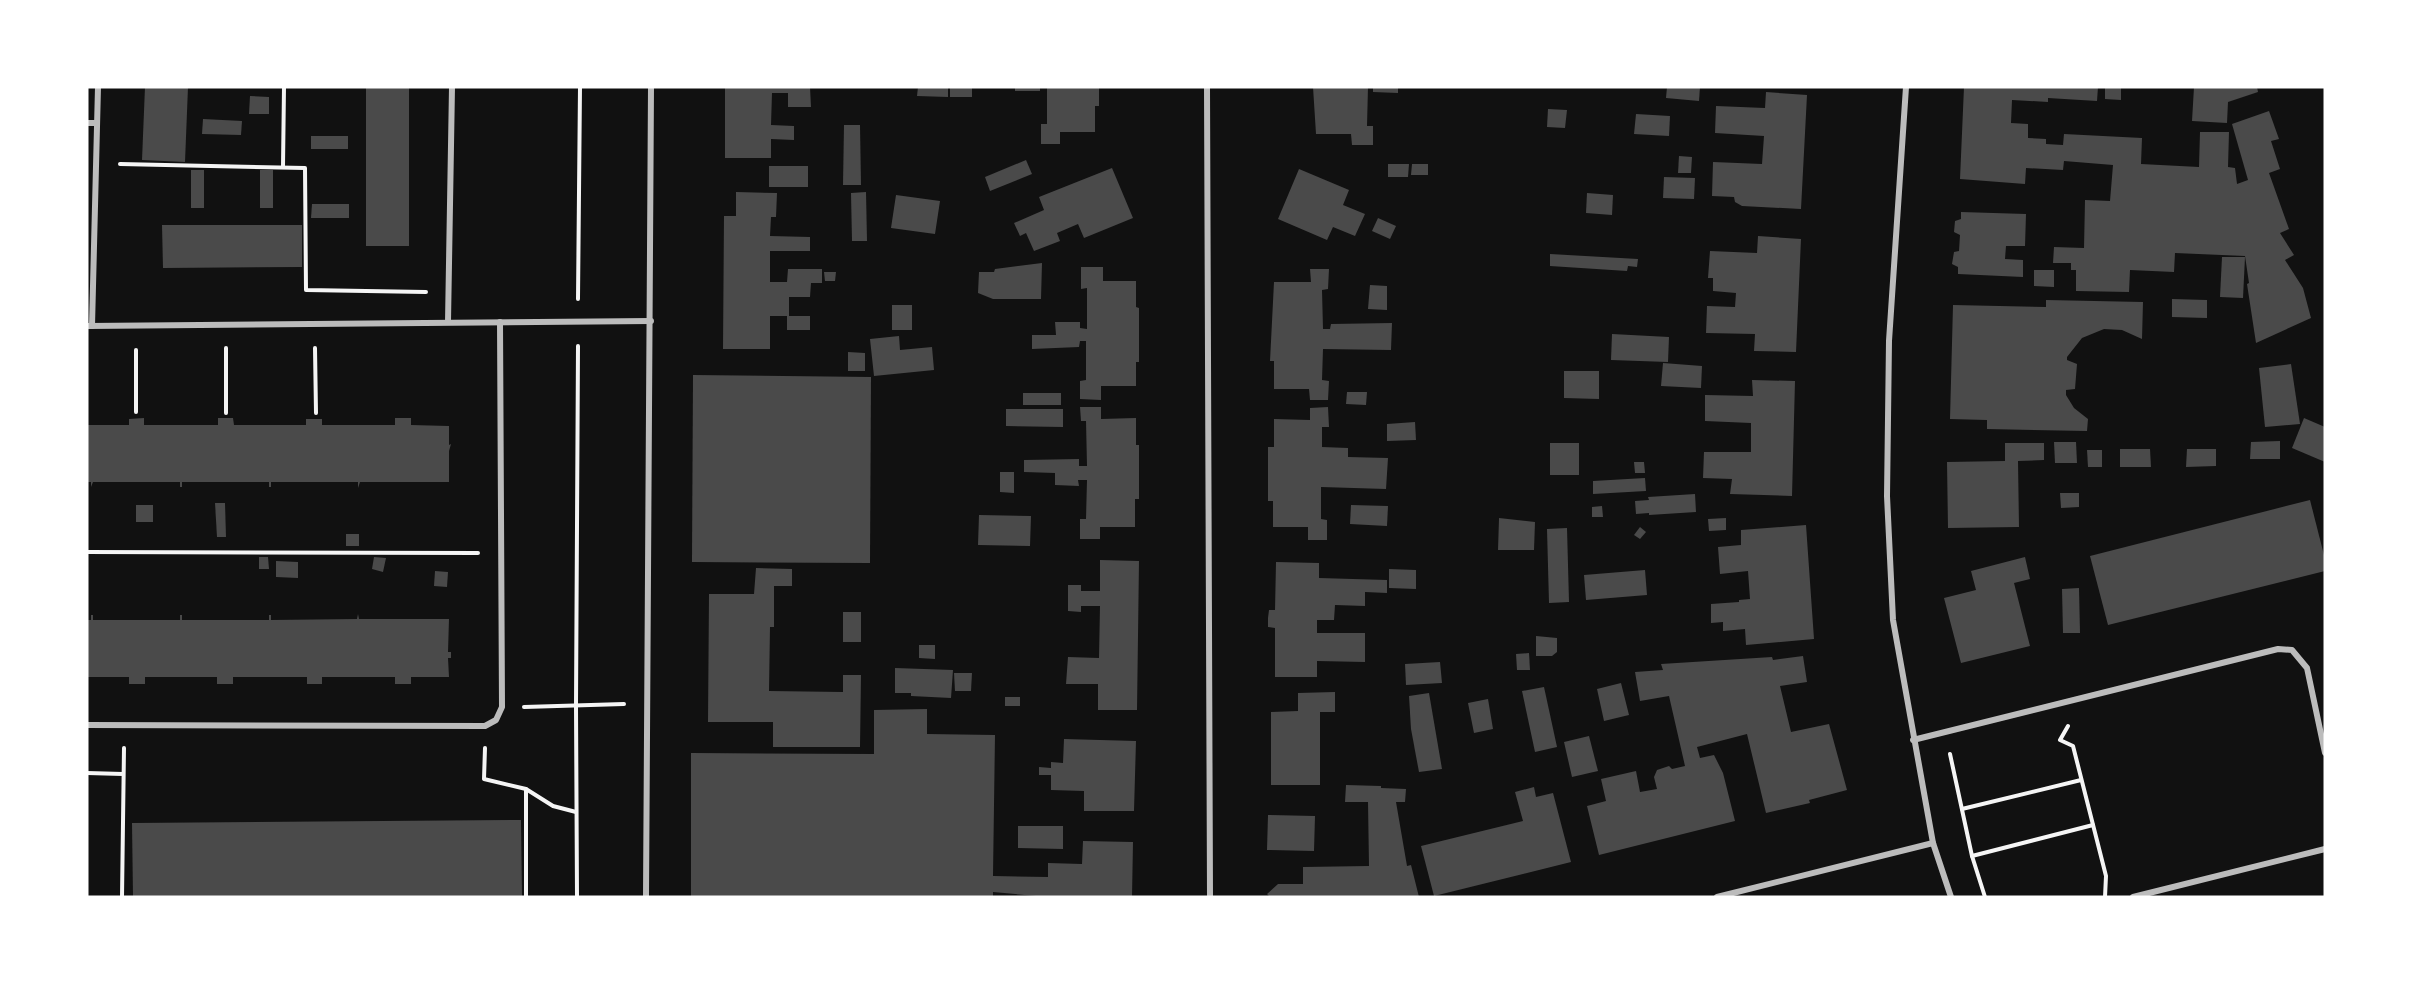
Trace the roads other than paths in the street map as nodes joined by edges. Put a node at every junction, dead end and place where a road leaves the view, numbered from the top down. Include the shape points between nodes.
1 (98, 87) edge
2 (452, 87) edge
3 (651, 87) edge
4 (1207, 87) edge
5 (1906, 87) edge
6 (87, 123) edge
7 (97, 123) junction
8 (651, 321) junction
9 (448, 322) junction
10 (500, 322) junction
11 (89, 326) edge
12 (87, 725) edge
13 (1913, 740) junction
14 (2325, 753) edge
15 (1933, 843) junction
16 (2325, 849) edge
17 (646, 897) edge
18 (1210, 897) edge
19 (1717, 897) edge
20 (1951, 897) edge
21 (2133, 897) edge

1 - 7 street
2 - 9 street
3 - 8 street
4 - 18 street
5 - 13 street via 1889,341 1887,496 1893,620
6 - 7 street
7 - 11 street
8 - 10 street
8 - 17 street
9 - 10 street
9 - 11 street
10 - 12 street via 502,707 496,720 485,726
13 - 14 street via 2277,649 2292,650 2307,668
13 - 15 street
15 - 19 street
15 - 20 street
16 - 21 street

